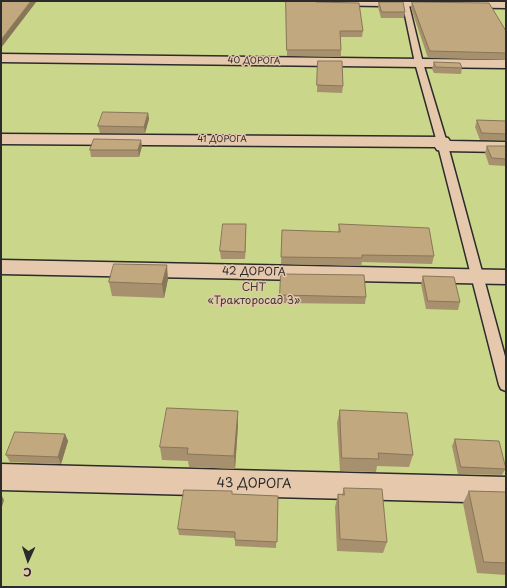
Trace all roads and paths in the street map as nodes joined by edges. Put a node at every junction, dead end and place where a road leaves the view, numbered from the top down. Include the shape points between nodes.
1 (318, 1) edge
2 (405, 2) edge
3 (506, 4) edge
4 (1, 58) edge
5 (419, 63) junction
6 (506, 64) edge
7 (1, 139) edge
8 (443, 144) junction
9 (506, 147) edge
10 (1, 266) edge
11 (478, 277) junction
12 (506, 277) edge
13 (506, 385) edge
14 (1, 477) edge
15 (506, 490) edge

1 - 2 street
2 - 3 street
2 - 5 lane
4 - 5 street, 40 ДОРОГА
5 - 6 street, 40 ДОРОГА
5 - 8 lane
7 - 8 street, 41 ДОРОГА
8 - 9 street, 41 ДОРОГА
8 - 11 lane
10 - 11 street, 42 ДОРОГА
11 - 12 street, 42 ДОРОГА
11 - 13 lane
14 - 15 street, 43 ДОРОГА

